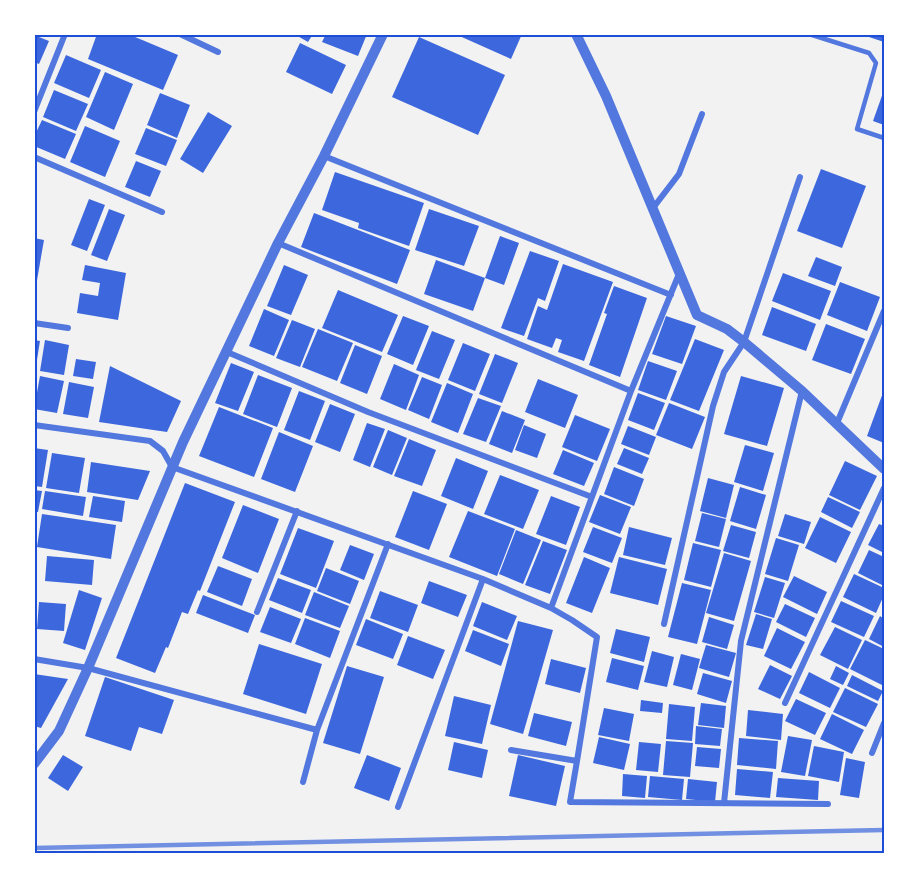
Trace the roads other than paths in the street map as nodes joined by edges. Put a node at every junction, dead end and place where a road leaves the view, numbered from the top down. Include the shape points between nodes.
1 (64, 34) edge
2 (180, 34) edge
3 (383, 34) edge
4 (576, 34) edge
5 (809, 34) edge
6 (218, 52) dead end
7 (34, 112) edge
8 (702, 114) dead end
9 (885, 138) edge
10 (324, 156) junction
11 (34, 157) edge
12 (800, 177) dead end
13 (653, 208) junction
14 (162, 212) dead end
15 (278, 243) junction
16 (680, 273) junction
17 (670, 295) junction
18 (885, 311) edge
19 (34, 323) edge
20 (68, 328) dead end
21 (744, 342) junction
22 (227, 352) junction
23 (631, 391) junction
24 (802, 391) junction
25 (837, 423) junction
26 (34, 425) edge
27 (172, 467) junction
28 (885, 469) edge
29 (885, 488) edge
30 (592, 497) junction
31 (297, 511) junction
32 (388, 544) junction
33 (483, 579) junction
34 (551, 608) junction
35 (257, 612) dead end
36 (664, 624) dead end
37 (34, 659) edge
38 (88, 668) junction
39 (785, 703) dead end
40 (885, 723) edge
41 (317, 730) junction
42 (511, 750) dead end
43 (872, 753) dead end
44 (577, 761) junction
45 (34, 764) edge
46 (303, 782) dead end
47 (724, 803) junction
48 (828, 804) dead end
49 (398, 807) dead end

1 - 7 street
2 - 6 street
3 - 10 street
4 - 13 street
5 - 9 lane via 869,53 876,63 857,129
8 - 13 street via 679,174
10 - 15 street
10 - 17 street
11 - 14 street
12 - 21 street
13 - 16 street
15 - 22 street
15 - 23 street
16 - 17 street
16 - 21 street via 698,315
17 - 23 street
18 - 25 street
19 - 20 street
21 - 24 street
21 - 36 street via 724,372 713,406
22 - 27 street
22 - 30 street via 368,412
23 - 30 street
24 - 25 street
24 - 47 street via 741,641
25 - 28 street
26 - 27 street via 150,441 163,451
27 - 31 street
27 - 38 street
29 - 39 street
30 - 34 street
31 - 32 street
31 - 35 street
32 - 33 street
32 - 41 street
33 - 34 street
33 - 49 street
34 - 44 street via 597,637
37 - 38 street
38 - 41 street
38 - 45 street via 59,731
40 - 43 street
41 - 46 street
42 - 44 street
44 - 47 street via 570,802
47 - 48 street

